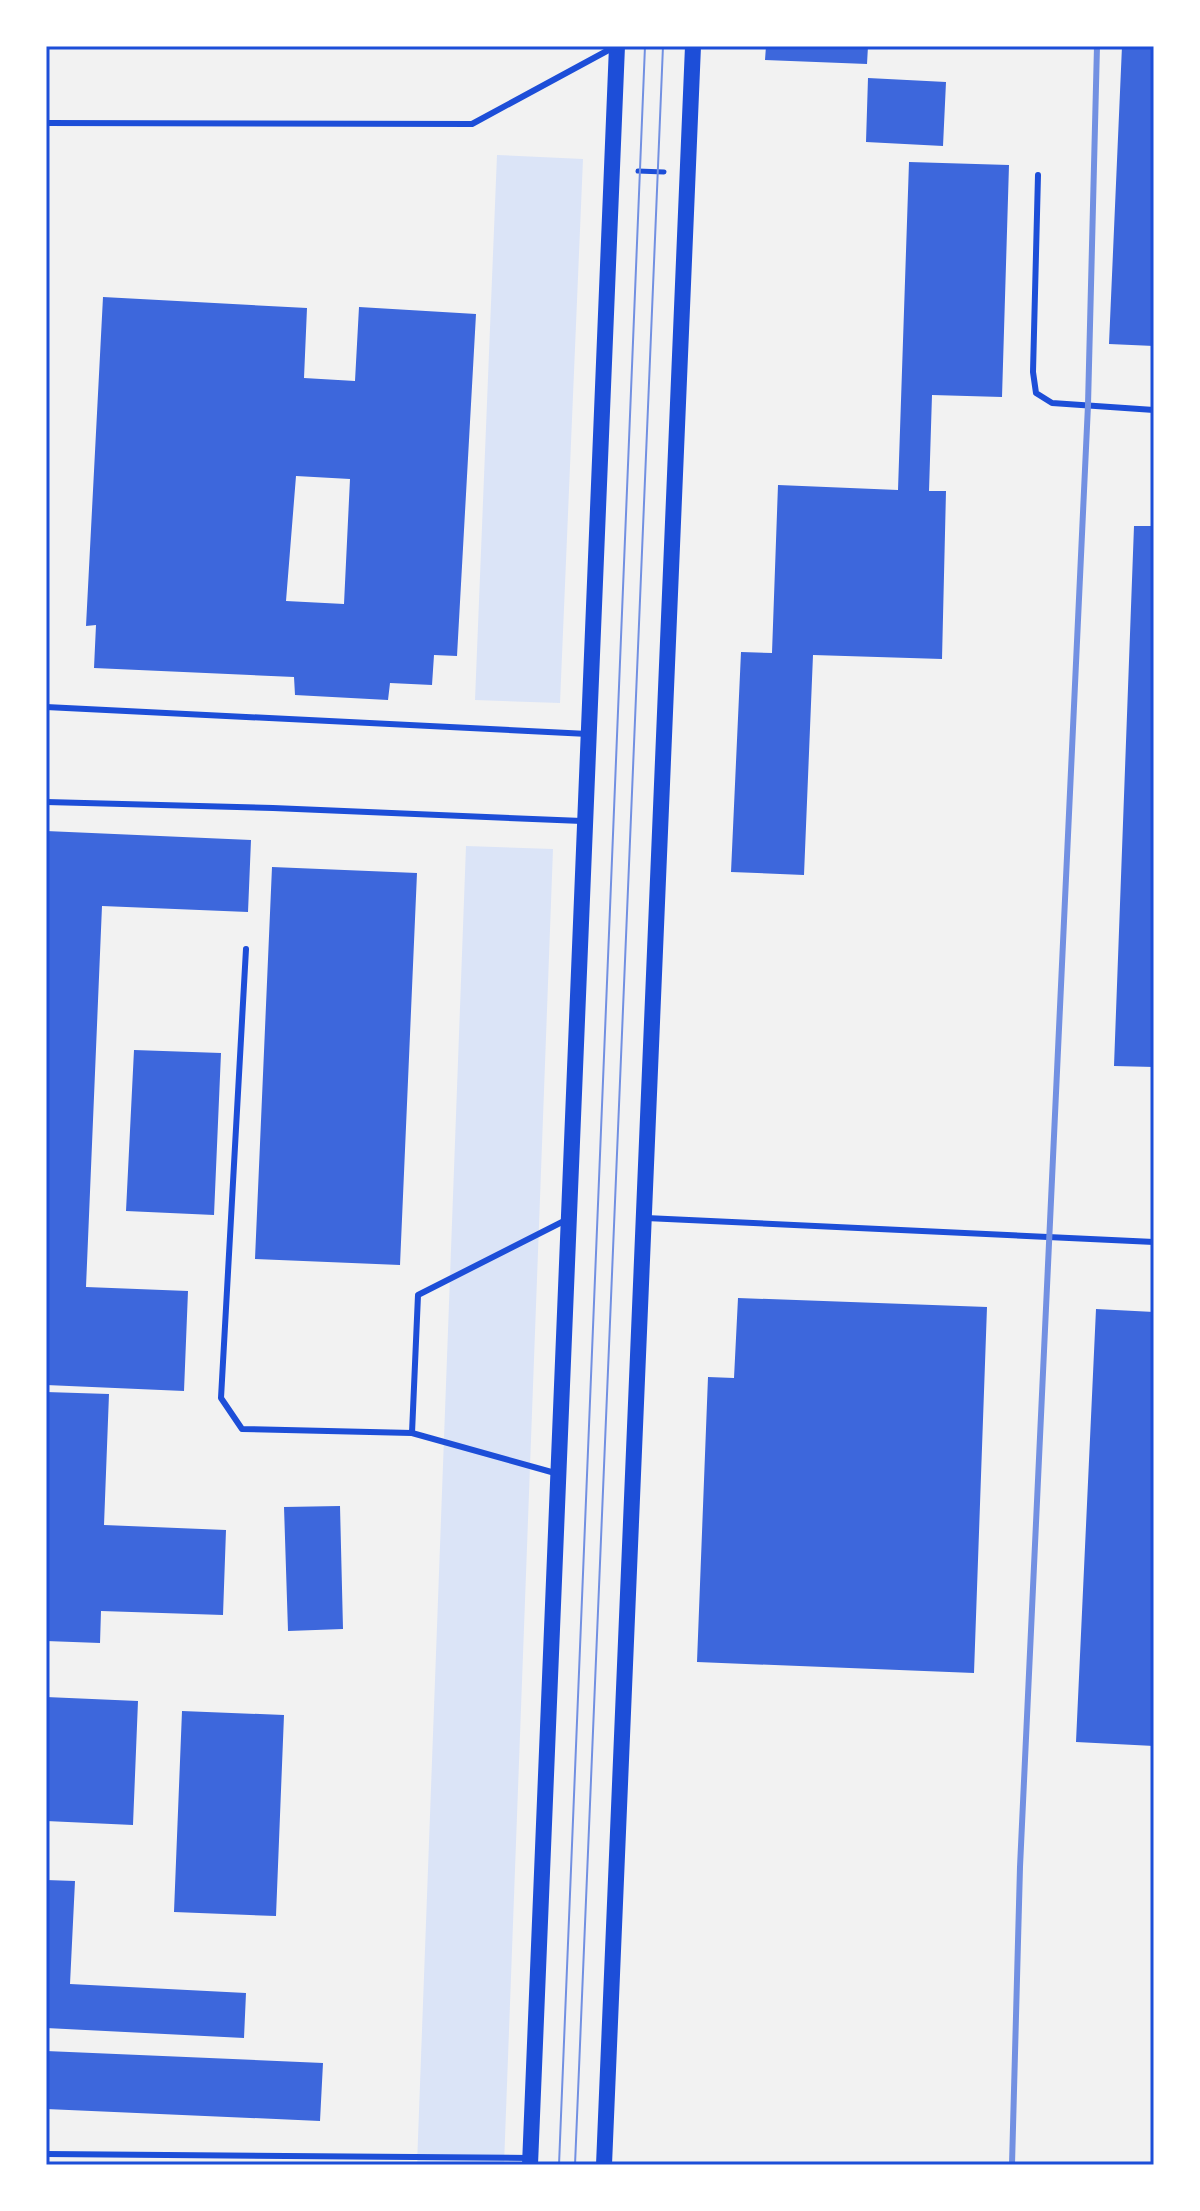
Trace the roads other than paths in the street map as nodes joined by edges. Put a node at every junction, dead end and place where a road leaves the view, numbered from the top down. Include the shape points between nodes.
1 (616, 46) edge
2 (693, 46) edge
3 (46, 123) edge
4 (1038, 175) dead end
5 (1154, 410) edge
6 (46, 707) edge
7 (588, 734) junction
8 (46, 802) edge
9 (585, 822) junction
10 (246, 949) dead end
11 (644, 1217) junction
12 (570, 1218) junction
13 (1154, 1242) edge
14 (412, 1433) junction
15 (558, 1474) junction
16 (46, 2154) edge
17 (530, 2162) edge
18 (604, 2165) edge

1 - 3 lane via 472,124
1 - 7 main road
2 - 11 main road
4 - 5 lane via 1036,393 1052,403
6 - 7 lane
7 - 9 main road
8 - 9 lane
9 - 12 main road
10 - 14 lane via 221,1398 242,1429
11 - 13 lane
11 - 18 main road
12 - 14 lane via 418,1295
12 - 15 main road
14 - 15 lane
15 - 17 main road
16 - 17 lane

